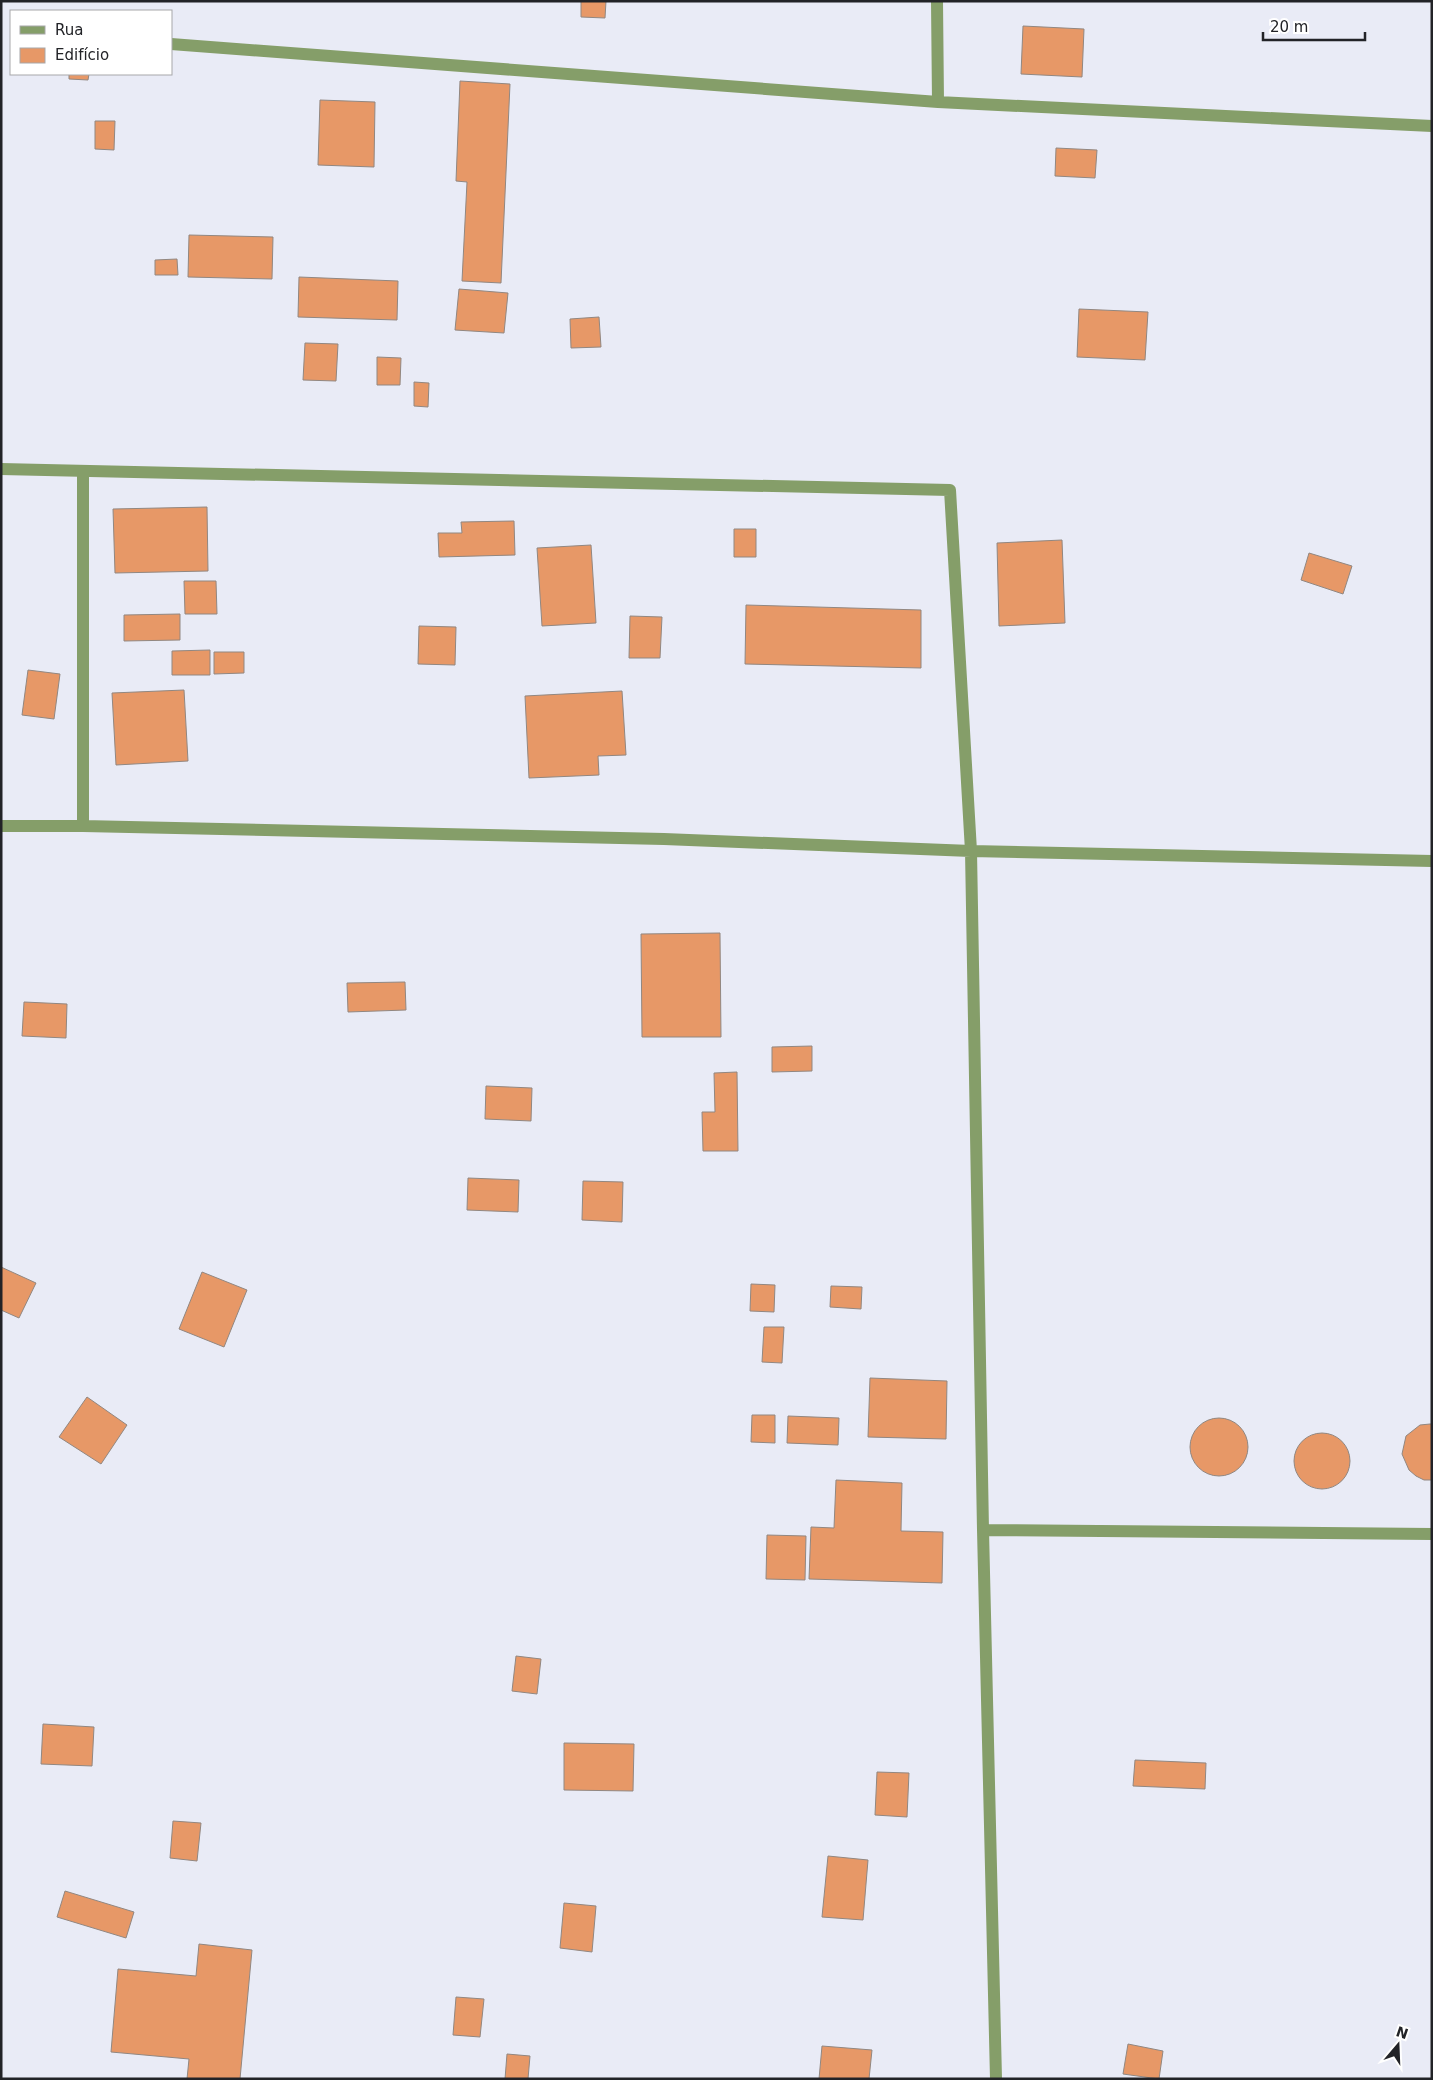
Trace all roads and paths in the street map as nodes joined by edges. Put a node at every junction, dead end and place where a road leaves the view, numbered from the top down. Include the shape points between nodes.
1 (936, 1) edge
2 (172, 44) edge
3 (938, 102) junction
4 (1432, 126) edge
5 (1, 469) edge
6 (82, 471) junction
7 (1, 826) edge
8 (83, 826) junction
9 (971, 851) junction
10 (1432, 861) edge
11 (982, 1530) junction
12 (1432, 1534) edge
13 (996, 2079) edge

1 - 3 street
2 - 3 street
3 - 4 street
5 - 6 street
6 - 8 street
6 - 9 street via 950,490
7 - 8 street
8 - 9 street via 664,839
9 - 10 street
9 - 11 street
11 - 12 street
11 - 13 street

